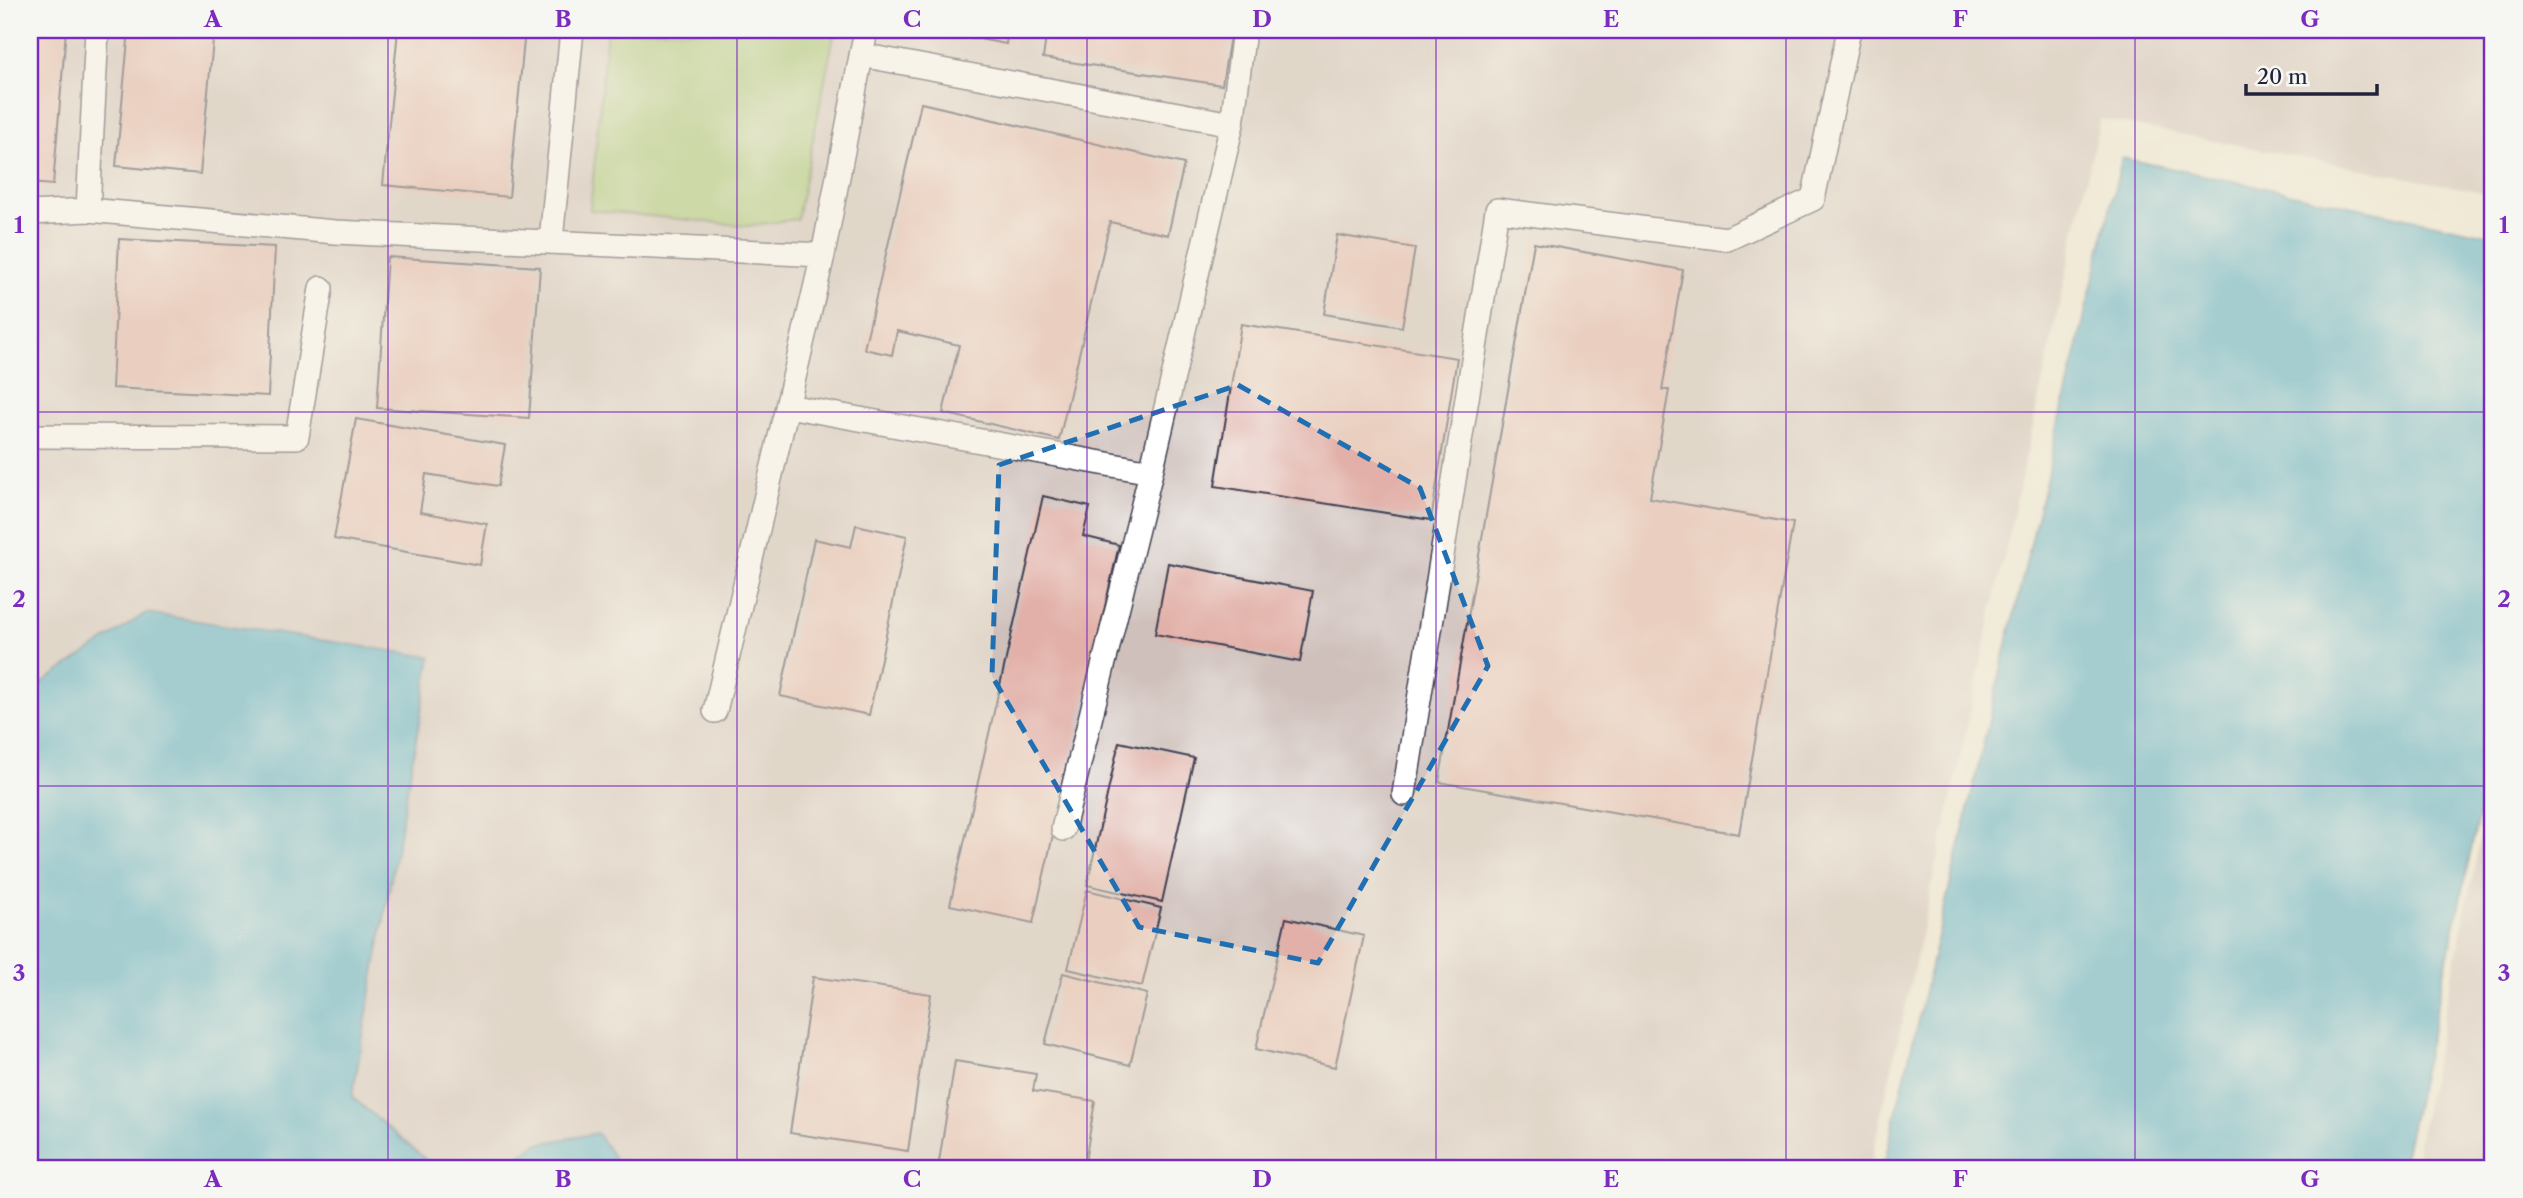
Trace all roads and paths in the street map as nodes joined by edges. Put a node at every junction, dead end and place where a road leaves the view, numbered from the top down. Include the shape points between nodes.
1 (97, 30) edge
2 (572, 30) edge
3 (866, 30) edge
4 (1244, 30) edge
5 (1849, 30) edge
6 (861, 55) junction
7 (1233, 124) junction
8 (88, 210) junction
9 (30, 213) edge
10 (551, 240) junction
11 (823, 255) junction
12 (321, 288) dead end
13 (788, 406) junction
14 (30, 436) edge
15 (1151, 472) junction
16 (715, 711) dead end
17 (1404, 794) dead end
18 (1063, 829) dead end

1 - 8 lane
2 - 10 lane
3 - 6 lane
4 - 7 lane
5 - 17 lane via 1813,199 1727,239 1497,210
6 - 7 lane
6 - 11 lane
7 - 15 lane
8 - 9 lane
8 - 10 lane via 335,232
10 - 11 lane
11 - 13 lane
12 - 14 lane via 297,437
13 - 15 lane
13 - 16 lane
15 - 18 lane

